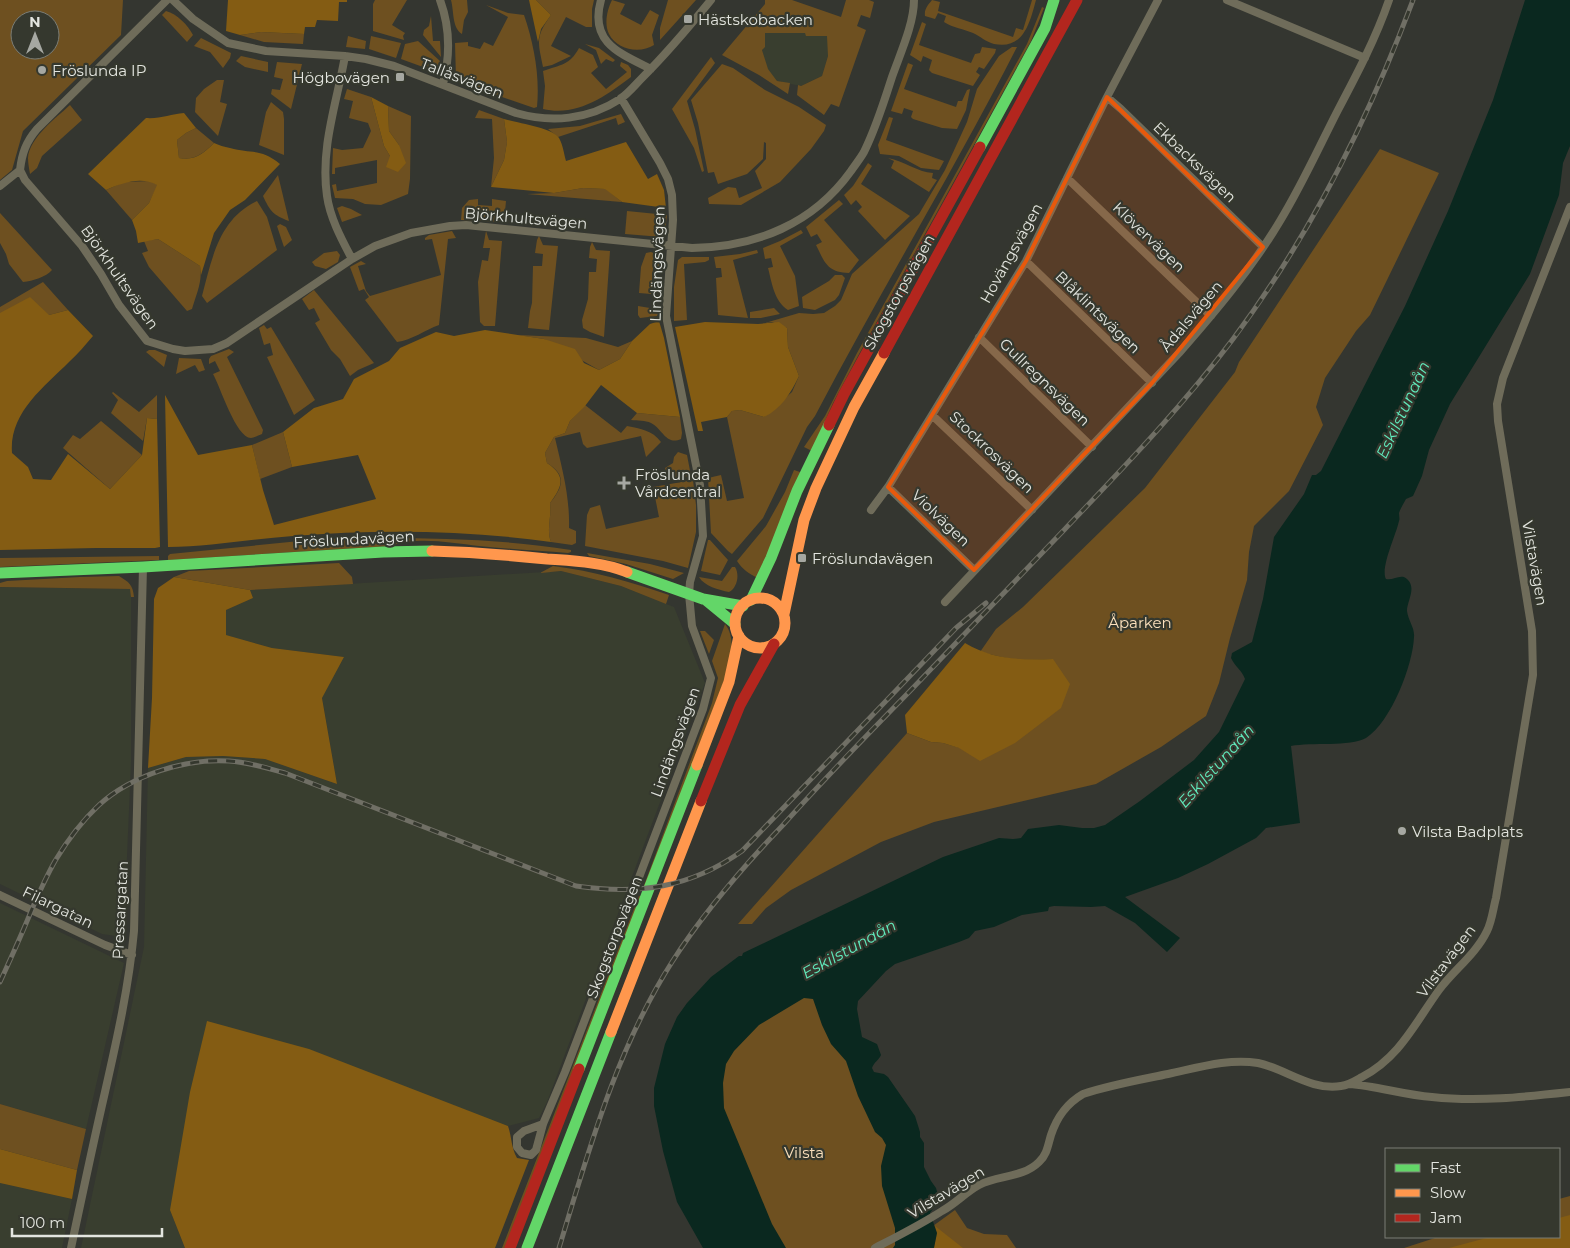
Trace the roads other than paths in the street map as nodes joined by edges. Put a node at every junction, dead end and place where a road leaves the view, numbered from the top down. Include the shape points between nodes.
1 (167, 0) edge
2 (173, 0) edge
3 (440, 0) edge
4 (601, 0) edge
5 (711, 0) edge
6 (914, 0) edge
7 (1054, 0) edge
8 (1077, 0) edge
9 (1158, 0) edge
10 (1226, 0) edge
11 (1389, 0) edge
12 (1240, 3) edge
13 (346, 56) junction
14 (1365, 58) junction
15 (651, 69) junction
16 (443, 84) junction
17 (1107, 97) junction
18 (621, 98) junction
19 (20, 170) junction
20 (1067, 178) junction
21 (0, 186) edge
22 (1570, 207) edge
23 (671, 246) junction
24 (1263, 248) junction
25 (352, 259) junction
26 (1026, 261) junction
27 (1211, 316) junction
28 (979, 337) junction
29 (1152, 383) junction
30 (932, 414) junction
31 (1092, 446) junction
32 (888, 487) junction
33 (871, 510) dead end
34 (1032, 510) junction
35 (143, 567) junction
36 (974, 570) junction
37 (0, 573) edge
38 (689, 594) junction
39 (703, 599) junction
40 (944, 602) dead end
41 (747, 603) junction
42 (784, 614) junction
43 (737, 630) junction
44 (774, 644) junction
45 (0, 895) edge
46 (132, 955) junction
47 (1349, 1084) junction
48 (1570, 1092) edge
49 (543, 1124) dead end
50 (71, 1248) edge
51 (510, 1248) edge
52 (527, 1248) edge
53 (875, 1248) edge

1 - 19 street via 31,136 22,154
2 - 13 street, Tallåsvägen via 193,19 228,43 266,51
3 - 16 street via 447,28 448,66
4 - 15 street via 598,23 602,35 610,45
5 - 15 street, Tallåsvägen
6 - 23 street, Björkhultsvägen via 906,37 879,118 863,154 829,197 793,223 743,243 710,248
7 - 41 main road, Skogstorpsvägen via 1045,28 844,394 797,491 771,558
8 - 42 main road, Skogstorpsvägen via 854,407 804,520
9 - 17 street, Hovängsvägen
10 - 12 street
11 - 14 street, Ådalsvägen
12 - 14 street
13 - 16 street, Tallåsvägen via 394,66
13 - 25 street via 325,168 331,212
14 - 24 street, Ådalsvägen via 1311,165
15 - 18 street, Tallåsvägen
16 - 18 street, Tallåsvägen via 533,118 580,116 609,106
17 - 20 street, Hovängsvägen
17 - 24 street, Ekbacksvägen
18 - 23 street, Lindängsvägen via 668,179 673,205
19 - 21 street
19 - 25 street, Björkhultsvägen via 82,246 119,305 147,341 173,349 200,351 227,342
20 - 26 street, Hovängsvägen
20 - 27 street, Klövervägen
22 - 47 street, Vilstavägen via 1503,378 1497,404 1504,467 1527,596 1533,675 1492,916 1480,944 1439,990 1398,1048 1375,1070
23 - 25 street, Björkhultsvägen via 489,227 450,226 410,233
23 - 38 street, Lindängsvägen via 666,316 702,503 702,536
24 - 27 street, Ådalsvägen
26 - 28 street, Hovängsvägen
26 - 29 street, Blåklintsvägen
27 - 29 street, Ådalsvägen
28 - 30 street, Hovängsvägen
28 - 31 street, Gullregnsvägen
29 - 31 street, Ådalsvägen
30 - 32 street, Hovängsvägen
30 - 34 street, Stockrosvägen
31 - 34 street, Ådalsvägen
32 - 33 street, Hovängsvägen
32 - 36 street, Violvägen
34 - 36 street, Ådalsvägen
35 - 37 main road, Fröslundavägen
35 - 38 main road, Fröslundavägen via 366,553 478,552 616,568
35 - 46 street, Pressargatan
36 - 40 street, Ådalsvägen
38 - 39 main road, Fröslundavägen
38 - 49 street, Lindängsvägen via 692,626 712,678 709,690
39 - 41 main road, Fröslundavägen
39 - 43 main road, Fröslundavägen via 726,615
41 - 42 main road via 759,598 769,600
41 - 43 main road via 738,612
42 - 44 main road via 783,634
43 - 44 main road via 746,643 756,647
43 - 51 main road, Skogstorpsvägen via 729,682
44 - 52 main road, Skogstorpsvägen via 740,705 724,742
45 - 46 street, Filargatan
46 - 50 street, Pressargatan via 130,977
47 - 48 street via 1459,1100
47 - 53 street, Vilstavägen via 1317,1085 1272,1067 1232,1062 1094,1090 1078,1097 1064,1109 1040,1162 1022,1173 979,1185 935,1216

